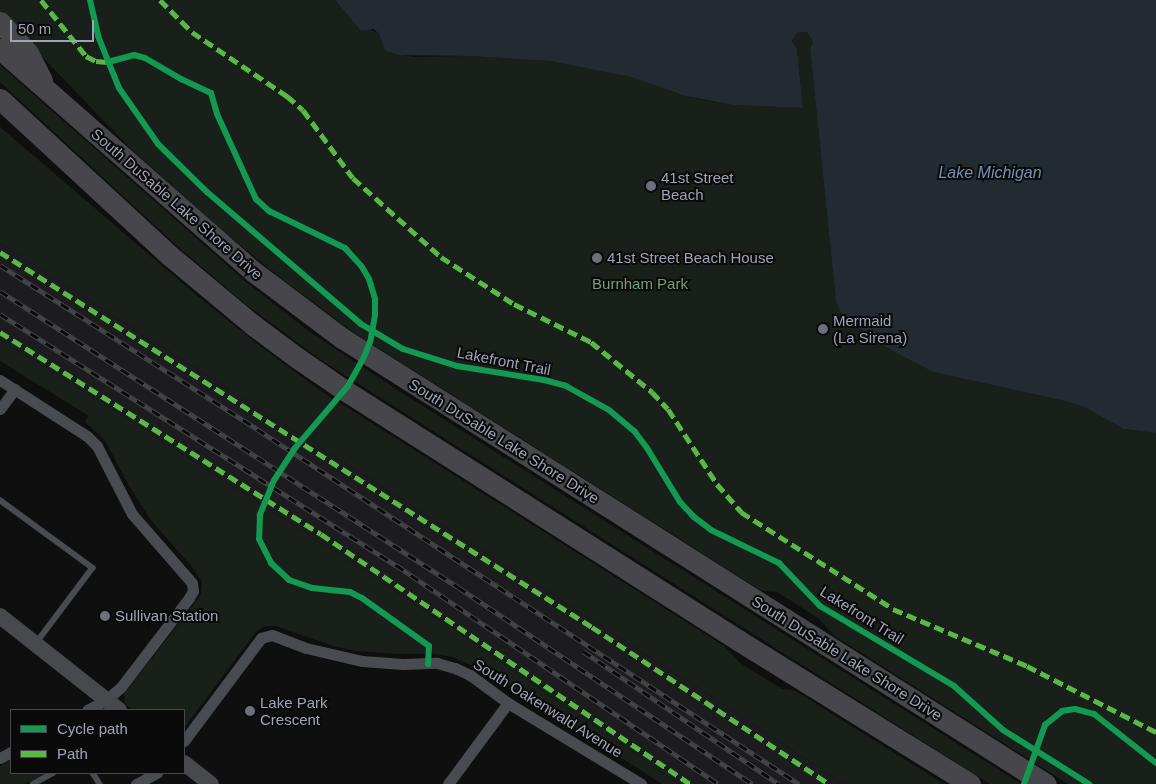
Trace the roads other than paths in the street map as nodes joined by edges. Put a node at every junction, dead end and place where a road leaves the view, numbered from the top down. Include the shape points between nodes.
1 (0, 22) edge
2 (0, 48) edge
3 (46, 90) junction
4 (0, 98) edge
5 (0, 113) edge
6 (24, 120) junction
7 (0, 380) edge
8 (15, 389) junction
9 (0, 409) edge
10 (0, 500) edge
11 (0, 616) edge
12 (36, 644) junction
13 (106, 700) junction
14 (508, 703) junction
15 (89, 709) edge
16 (118, 709) edge
17 (185, 740) edge
18 (185, 763) edge
19 (52, 774) edge
20 (155, 774) edge
21 (33, 784) edge
22 (136, 784) edge
23 (211, 784) edge
24 (448, 784) edge
25 (641, 784) edge
26 (970, 784) edge
27 (1046, 784) edge

1 - 3 highway via 28,53
2 - 3 highway, South DuSable Lake Shore Drive
3 - 27 highway, South DuSable Lake Shore Drive via 254,272 335,333
4 - 6 highway
5 - 6 highway
6 - 26 highway via 169,255 252,325 303,362
7 - 8 street
8 - 9 street
8 - 13 street via 87,436 97,446 132,514 192,583 193,591 189,598 121,687
10 - 12 lane via 93,568
11 - 12 street
12 - 13 street
13 - 15 street
13 - 16 street
14 - 17 street, South Oakenwald Avenue via 470,675 437,663 362,661 268,635 261,638
14 - 24 street
14 - 25 street, South Oakenwald Avenue
18 - 23 street
19 - 21 lane
20 - 22 street

